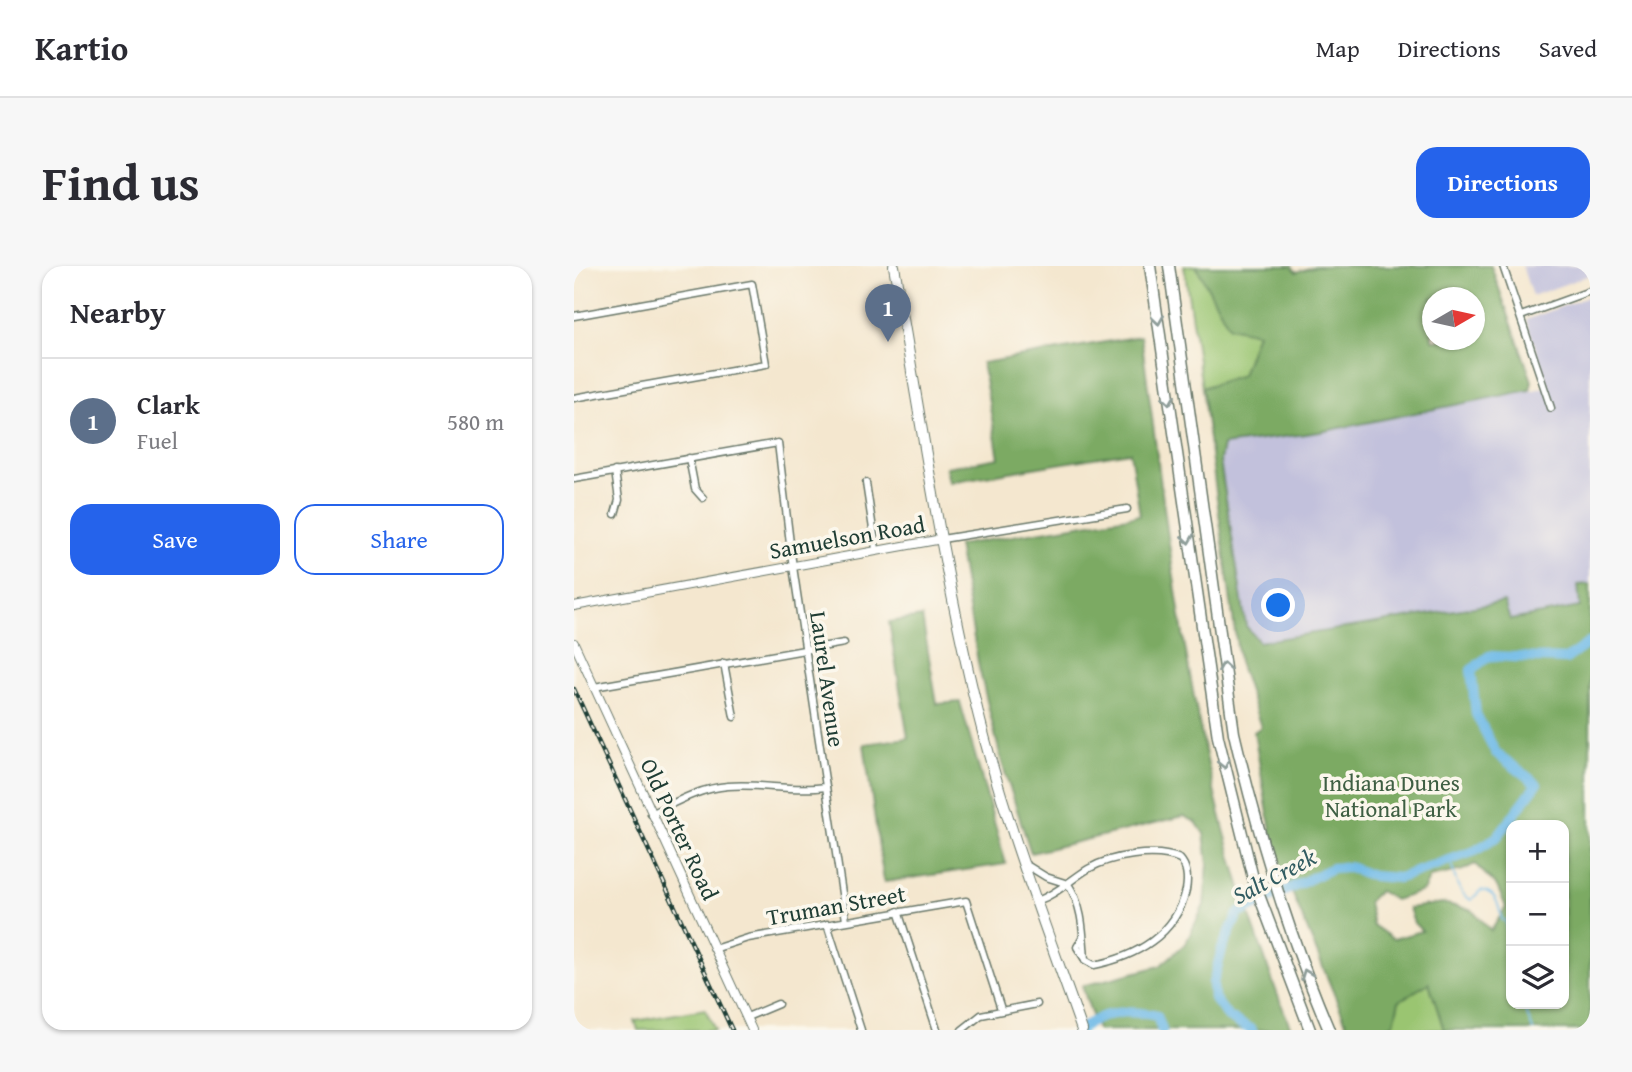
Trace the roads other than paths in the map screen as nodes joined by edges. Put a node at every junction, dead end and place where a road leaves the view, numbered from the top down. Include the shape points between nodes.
1 (894, 266) edge
2 (1150, 266) edge
3 (1169, 266) edge
4 (1503, 266) edge
5 (1590, 291) edge
6 (574, 316) edge
7 (1521, 316) junction
8 (574, 398) edge
9 (1551, 408) dead end
10 (690, 458) junction
11 (615, 471) junction
12 (574, 479) edge
13 (866, 483) dead end
14 (703, 498) dead end
15 (1128, 509) dead end
16 (615, 513) dead end
17 (942, 539) junction
18 (876, 550) junction
19 (793, 566) junction
20 (574, 606) edge
21 (574, 643) edge
22 (844, 643) dead end
23 (806, 650) junction
24 (724, 663) junction
25 (594, 687) junction
26 (734, 718) dead end
27 (826, 787) junction
28 (651, 814) junction
29 (1023, 863) junction
30 (1068, 884) junction
31 (1037, 901) junction
32 (898, 911) junction
33 (846, 920) junction
34 (827, 924) junction
35 (714, 949) junction
36 (778, 1004) dead end
37 (1037, 1004) dead end
38 (1001, 1009) junction
39 (747, 1017) junction
40 (752, 1030) edge
41 (861, 1030) edge
42 (937, 1030) edge
43 (962, 1030) edge
44 (1082, 1030) edge
45 (1310, 1030) edge
46 (1329, 1030) edge

1 - 17 main road
2 -> 45 highway via 1208,683 1235,812 1266,917
46 -> 3 highway via 1272,876 1225,680
4 - 7 street
5 - 7 street
6 - 8 street via 752,284 766,364
7 - 9 street
10 - 11 street
10 - 14 street via 695,489
10 - 19 street, Laurel Avenue via 778,443
11 - 12 street
11 - 16 street via 619,500
13 - 18 street
15 - 17 street, Samuelson Road
17 - 18 street, Samuelson Road
17 - 29 main road via 978,713
18 - 19 street, Samuelson Road
19 - 20 street, Samuelson Road
19 - 23 street, Laurel Avenue
21 - 25 street, Old Porter Road
22 - 23 street
23 - 24 street
23 - 27 street, Laurel Avenue
24 - 25 street
24 - 26 street
25 - 28 street, Old Porter Road
27 - 28 street via 792,791 734,785 712,788
27 - 33 street, Laurel Avenue
28 - 35 street, Old Porter Road
29 - 30 street
29 - 31 main road
30 - 30 street via 1091,867 1127,858 1174,857 1186,870 1184,898 1164,933 1094,965 1077,947 1083,937 1075,895
30 - 31 street
31 - 44 main road
32 - 33 street, Truman Street
32 - 38 street, Truman Street via 966,901
32 - 42 street
33 - 34 street, Truman Street
34 - 35 street, Truman Street via 741,939
34 - 41 street
35 - 39 street, Old Porter Road
36 - 39 street
37 - 38 street
38 - 43 street via 981,1015
39 - 40 street, Old Porter Road

